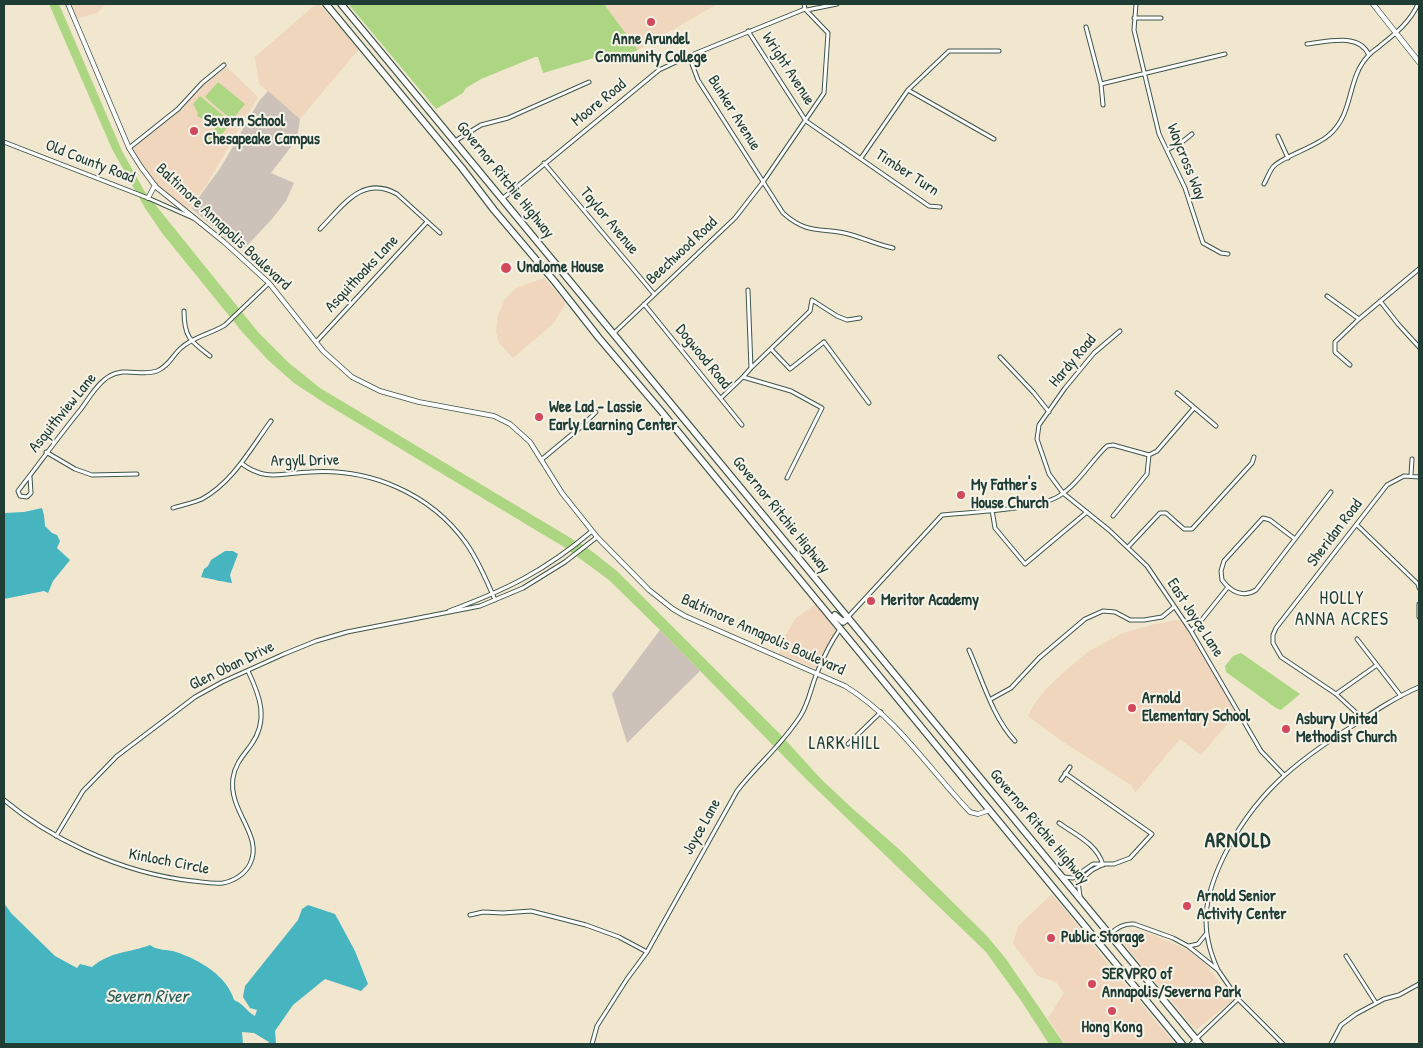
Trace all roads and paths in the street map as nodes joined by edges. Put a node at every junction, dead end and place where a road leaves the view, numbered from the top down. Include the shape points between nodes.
1 (68, 4) edge
2 (326, 4) edge
3 (341, 4) edge
4 (804, 4) edge
5 (838, 4) edge
6 (1136, 4) edge
7 (1373, 4) edge
8 (1418, 4) edge
9 (806, 10) junction
10 (1134, 18) junction
11 (1161, 18) dead end
12 (1086, 27) dead end
13 (748, 31) junction
14 (1396, 33) junction
15 (1307, 44) dead end
16 (999, 51) dead end
17 (1225, 54) dead end
18 (1368, 55) junction
19 (689, 56) junction
20 (1419, 62) edge
21 (224, 65) dead end
22 (1144, 74) junction
23 (589, 82) dead end
24 (1101, 84) junction
25 (908, 90) junction
26 (1103, 105) dead end
27 (806, 121) junction
28 (1192, 134) dead end
29 (1278, 136) dead end
30 (994, 139) dead end
31 (455, 141) junction
32 (4, 142) edge
33 (129, 148) junction
34 (1167, 150) junction
35 (861, 158) junction
36 (1288, 158) junction
37 (471, 161) junction
38 (544, 163) junction
39 (462, 168) junction
40 (763, 182) junction
41 (1264, 184) dead end
42 (155, 185) junction
43 (148, 198) junction
44 (502, 199) junction
45 (940, 208) dead end
46 (195, 219) junction
47 (427, 222) junction
48 (320, 229) dead end
49 (440, 234) dead end
50 (893, 248) dead end
51 (1228, 254) dead end
52 (1419, 269) edge
53 (269, 283) junction
54 (748, 290) dead end
55 (654, 294) junction
56 (1327, 296) dead end
57 (1380, 301) junction
58 (644, 304) junction
59 (184, 311) dead end
60 (860, 318) dead end
61 (1359, 319) junction
62 (1120, 331) dead end
63 (614, 333) junction
64 (190, 341) junction
65 (316, 342) junction
66 (1419, 347) edge
67 (771, 349) junction
68 (210, 356) dead end
69 (1000, 357) dead end
70 (1350, 365) dead end
71 (751, 368) junction
72 (744, 377) junction
73 (1177, 394) dead end
74 (721, 398) junction
75 (869, 403) dead end
76 (672, 404) junction
77 (1194, 408) junction
78 (661, 411) junction
79 (596, 412) dead end
80 (1049, 412) junction
81 (271, 420) dead end
82 (742, 425) dead end
83 (1216, 426) dead end
84 (46, 452) junction
85 (1149, 455) junction
86 (1254, 457) dead end
87 (1412, 459) dead end
88 (541, 460) junction
89 (241, 463) junction
90 (137, 474) dead end
91 (1411, 475) junction
92 (30, 477) junction
93 (1419, 477) edge
94 (787, 478) dead end
95 (1331, 492) dead end
96 (1063, 493) junction
97 (173, 508) dead end
98 (992, 510) junction
99 (1086, 512) junction
100 (1113, 516) dead end
101 (1357, 525) junction
102 (592, 531) junction
103 (597, 537) junction
104 (1295, 539) junction
105 (1128, 547) junction
106 (543, 569) junction
107 (546, 574) junction
108 (520, 582) junction
109 (1419, 585) edge
110 (1228, 587) junction
111 (523, 588) junction
112 (493, 595) junction
113 (816, 599) junction
114 (495, 600) junction
115 (1419, 604) edge
116 (1174, 607) junction
117 (442, 614) junction
118 (1419, 617) edge
119 (848, 618) junction
120 (841, 628) junction
121 (1191, 631) junction
122 (865, 638) junction
123 (1357, 639) dead end
124 (970, 650) dead end
125 (1377, 665) junction
126 (248, 671) junction
127 (817, 673) junction
128 (1419, 687) edge
129 (1336, 694) junction
130 (1401, 696) junction
131 (991, 699) junction
132 (881, 712) junction
133 (1363, 719) junction
134 (1015, 741) dead end
135 (848, 744) dead end
136 (1070, 767) dead end
137 (1065, 773) junction
138 (1284, 775) junction
139 (1060, 780) dead end
140 (4, 800) edge
141 (990, 810) junction
142 (1008, 812) junction
143 (1059, 823) dead end
144 (56, 836) junction
145 (1103, 865) junction
146 (1064, 877) junction
147 (1080, 897) junction
148 (470, 915) dead end
149 (1110, 934) junction
150 (1206, 934) junction
151 (1188, 946) junction
152 (647, 952) junction
153 (1346, 956) dead end
154 (1218, 970) junction
155 (1419, 984) edge
156 (1238, 999) junction
157 (1376, 1003) junction
158 (1198, 1042) edge
159 (592, 1044) edge
160 (1182, 1044) edge
161 (1191, 1044) edge
162 (1282, 1044) edge
163 (1331, 1044) edge

1 - 33 street, Baltimore Annapolis Boulevard
2 - 39 highway, Governor Ritchie Highway
3 - 31 highway, Governor Ritchie Highway
4 - 9 street
5 - 9 street, Moore Road
6 - 10 street, Waycross Way
7 - 14 main road
8 - 14 street via 1412,17
9 - 13 street, Moore Road
9 - 27 street, Beechwood Road via 828,33 824,93
10 - 11 street
10 - 22 street, Waycross Way
12 - 24 street
13 - 19 street, Moore Road
13 - 27 street, Wright Avenue
14 - 18 street
14 - 20 main road
15 - 18 street via 1354,41 1366,49
16 - 25 street via 949,51
17 - 22 street
18 - 36 street via 1354,80 1341,123 1316,144
19 - 38 street, Moore Road via 659,70
19 - 40 street, Bunker Avenue via 698,80
21 - 33 street via 178,110
22 - 24 street
22 - 34 street, Waycross Way via 1159,134
23 - 31 street via 508,118 481,124
24 - 26 street
25 - 30 street
25 - 35 street
27 - 35 street, Timber Turn
27 - 40 street, Beechwood Road
28 - 34 street
29 - 36 street
31 - 37 highway, Governor Ritchie Highway
32 - 43 street, Old County Road
33 - 42 street, Baltimore Annapolis Boulevard
34 - 51 street, Waycross Way via 1185,188 1203,243 1221,254
35 - 45 street, Timber Turn via 929,206
36 - 41 street via 1274,166
37 - 39 highway
37 - 44 highway, Governor Ritchie Highway
38 - 44 street, Moore Road
38 - 55 street, Taylor Avenue
39 - 78 highway, Governor Ritchie Highway
40 - 50 street, Bunker Avenue via 783,213 794,223 810,229 851,234
40 - 55 street, Beechwood Road via 735,218
42 - 43 street
42 - 46 street, Baltimore Annapolis Boulevard
43 - 46 street, Old County Road
44 - 63 highway, Governor Ritchie Highway
46 - 53 street, Baltimore Annapolis Boulevard
47 - 48 street via 397,194 378,187 358,191
47 - 49 street
47 - 65 street, Asquithoaks Lane
52 - 57 street
53 - 64 street, Asquithview Lane via 225,325
53 - 65 street, Baltimore Annapolis Boulevard
54 - 71 street
55 - 58 street, Beechwood Road
56 - 61 street
57 - 61 street
57 - 66 street
58 - 63 street, Beechwood Road
58 - 74 street, Dogwood Road
59 - 64 street
60 - 67 street via 847,320 812,300 810,311
61 - 70 street via 1334,342 1335,352
62 - 80 street, Hardy Road via 1094,353
63 - 76 highway, Governor Ritchie Highway
64 - 68 street
64 - 84 street, Asquithview Lane via 160,370 148,373 121,371 103,381
65 - 88 street, Baltimore Annapolis Boulevard via 348,373 367,386 419,402 494,416 510,424 525,436
67 - 71 street
67 - 75 street via 790,369 824,342
69 - 80 street
71 - 72 street
72 - 74 street
72 - 94 street via 792,391 822,408
73 - 77 street
74 - 82 street, Dogwood Road
76 - 78 highway
76 - 119 highway, Governor Ritchie Highway
77 - 83 street
77 - 85 street via 1157,451
78 - 113 highway, Governor Ritchie Highway
79 - 88 street
80 - 96 street, Hardy Road via 1039,426 1037,439 1049,474
81 - 89 street
84 - 90 street via 92,475
84 - 92 street, Asquithview Lane
85 - 96 street via 1107,446
85 - 100 street via 1147,474
86 - 105 street via 1192,528 1184,529 1166,513 1160,513
87 - 91 street
88 - 102 street, Baltimore Annapolis Boulevard via 562,494
89 - 97 street via 216,490
89 - 112 street, Argyll Drive via 267,476 325,471 354,474 382,481 412,494 433,509 466,543
91 - 93 street
91 - 101 street, Sheridan Road via 1398,478 1387,486
92 - 92 street, Asquithview Lane via 31,493 24,498 18,491
95 - 104 street
96 - 98 street via 1035,506
96 - 99 street, East Joyce Lane
98 - 99 street via 995,528 1024,564
98 - 119 street via 942,515
99 - 105 street, East Joyce Lane
101 - 109 street
101 - 129 street, Sheridan Road via 1273,636 1275,650 1281,658
102 - 103 street, Baltimore Annapolis Boulevard
102 - 106 street, Glen Oban Drive
103 - 107 street, Glen Oban Drive
103 - 127 street, Baltimore Annapolis Boulevard via 649,590 675,611
104 - 110 street via 1256,590 1240,594
104 - 110 street via 1268,519 1261,519 1222,563 1221,575
105 - 116 street, East Joyce Lane via 1147,566
106 - 107 street
106 - 108 street, Glen Oban Drive
107 - 111 street, Glen Oban Drive
108 - 111 street
108 - 112 street, Glen Oban Drive
110 - 121 street
111 - 114 street, Glen Oban Drive
112 - 114 street, Argyll Drive
112 - 117 street, Glen Oban Drive
113 - 119 highway via 840,621
113 - 120 highway, Governor Ritchie Highway
114 - 117 street, Glen Oban Drive
115 - 118 street
116 - 121 street, East Joyce Lane
116 - 131 street via 1162,617 1144,620 1130,620 1103,610 1086,619 1039,658 1011,688
117 - 126 street, Glen Oban Drive via 347,632 303,646
119 - 122 highway, Governor Ritchie Highway
120 - 122 highway via 849,626
120 - 127 street, Joyce Lane
120 - 141 highway, Governor Ritchie Highway
121 - 138 street, East Joyce Lane via 1261,751
122 - 142 highway, Governor Ritchie Highway
123 - 125 street
124 - 131 street
125 - 129 street
125 - 130 street
126 - 144 street, Glen Oban Drive via 195,697 117,756 83,792
126 - 144 street, Kinloch Circle via 257,690 262,719 256,737 240,758 233,777 233,798 253,842 250,864 235,880 214,884 117,864
127 - 132 street, Baltimore Annapolis Boulevard via 865,698
127 - 152 street, Joyce Lane via 802,714 784,740 737,791
128 - 130 street
129 - 133 street, Sheridan Road
130 - 133 street
131 - 134 street via 1003,726
132 - 135 street
132 - 141 street, Baltimore Annapolis Boulevard via 970,812 978,814
133 - 138 street via 1324,743
136 - 137 street
137 - 139 street
137 - 145 street via 1152,834 1130,858
138 - 150 street via 1263,795 1243,822 1217,872 1207,901
140 - 144 street, Kinloch Circle
141 - 142 highway via 995,807
141 - 160 highway, Governor Ritchie Highway
142 - 146 highway, Governor Ritchie Highway
143 - 145 street via 1094,847
145 - 146 street via 1093,864 1073,878
145 - 147 street via 1080,879
146 - 147 highway, Governor Ritchie Highway
147 - 149 highway, Governor Ritchie Highway
148 - 152 street via 530,911 586,925
149 - 151 street via 1129,923
149 - 158 highway, Governor Ritchie Highway
150 - 151 street via 1198,944
150 - 154 street
151 - 154 street
152 - 159 street, Joyce Lane via 597,1026
153 - 157 street
154 - 156 street
155 - 157 street
156 - 158 street
156 - 162 street
157 - 163 street via 1342,1025
158 - 161 street

